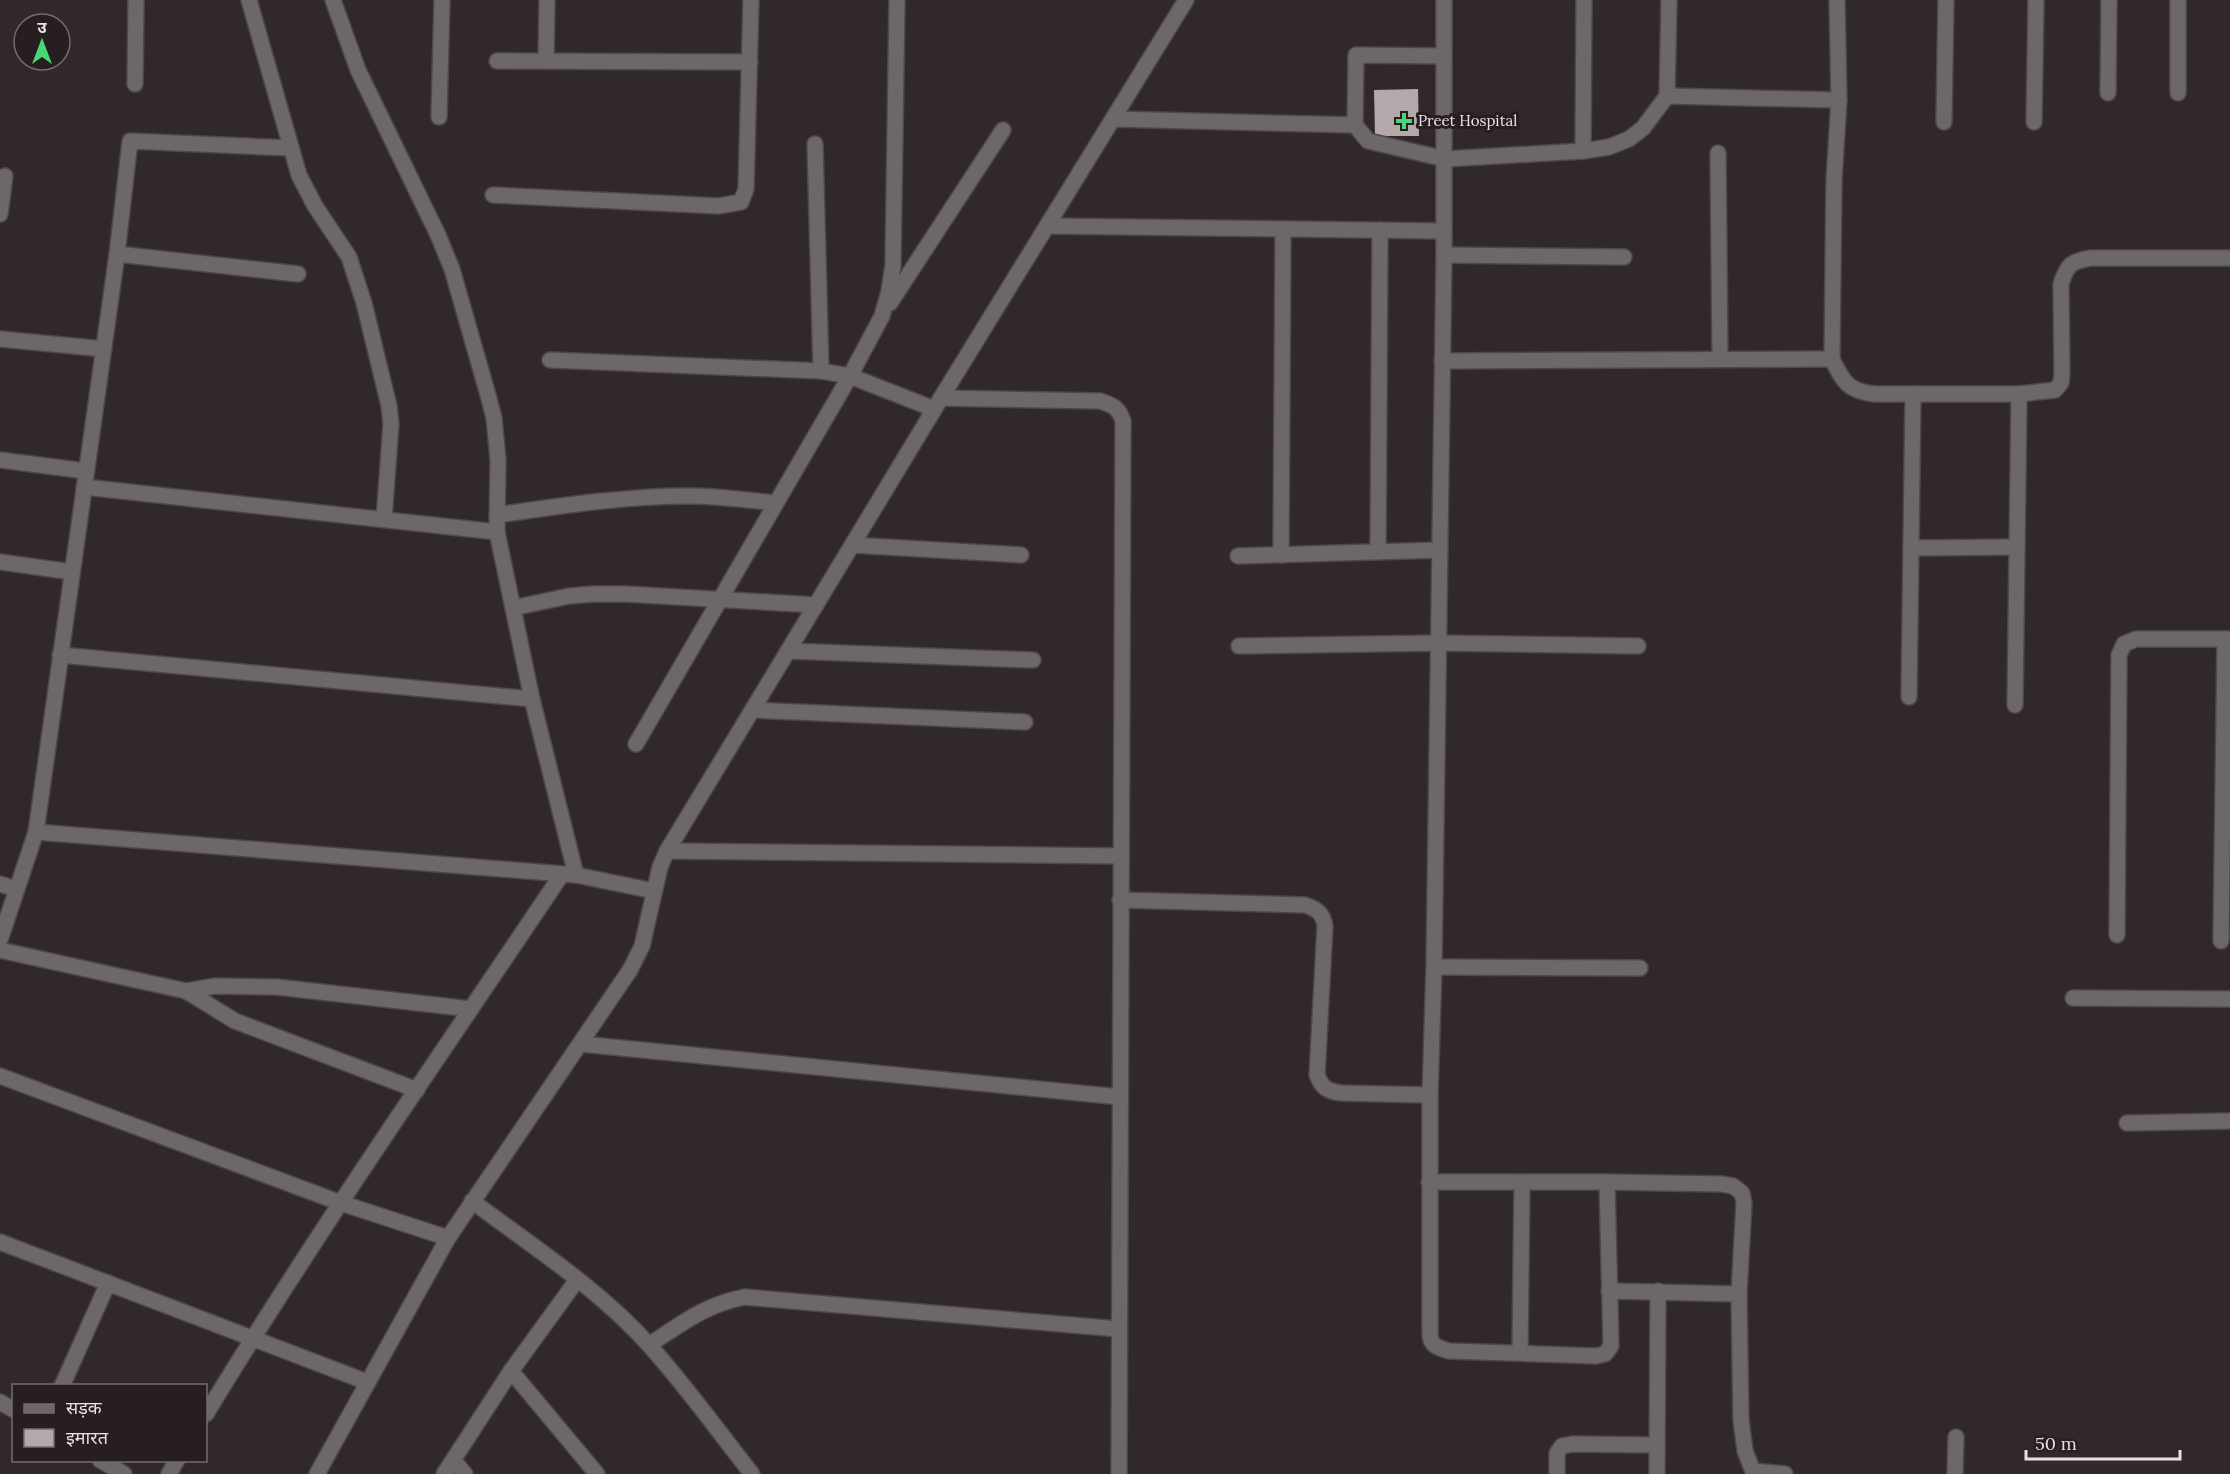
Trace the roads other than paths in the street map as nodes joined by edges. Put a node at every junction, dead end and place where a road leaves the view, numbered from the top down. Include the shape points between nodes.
1 (136, 0) edge
2 (249, 0) edge
3 (333, 0) edge
4 (442, 0) edge
5 (547, 0) edge
6 (751, 0) edge
7 (897, 0) edge
8 (1186, 0) edge
9 (1444, 0) edge
10 (1584, 0) edge
11 (1668, 0) edge
12 (1837, 0) edge
13 (1946, 0) edge
14 (2036, 0) edge
15 (2109, 0) edge
16 (2178, 0) edge
17 (1444, 56) junction
18 (497, 61) dead end
19 (546, 62) junction
20 (750, 62) junction
21 (135, 84) dead end
22 (2108, 93) dead end
23 (2178, 93) dead end
24 (1667, 96) junction
25 (1839, 100) junction
26 (439, 117) dead end
27 (1113, 119) junction
28 (1944, 122) dead end
29 (2034, 122) dead end
30 (1355, 125) junction
31 (1003, 130) dead end
32 (815, 144) dead end
33 (291, 148) junction
34 (1583, 151) junction
35 (1718, 153) dead end
36 (1444, 159) junction
37 (5, 176) dead end
38 (493, 195) dead end
39 (0, 214) edge
40 (1047, 226) junction
41 (1283, 229) junction
42 (1380, 230) junction
43 (1444, 231) junction
44 (117, 254) junction
45 (1444, 255) junction
46 (1624, 257) dead end
47 (2230, 258) edge
48 (298, 274) dead end
49 (882, 316) junction
50 (0, 339) edge
51 (104, 349) junction
52 (1720, 359) junction
53 (1832, 359) junction
54 (550, 360) dead end
55 (1442, 361) junction
56 (821, 371) junction
57 (850, 376) junction
58 (1913, 394) junction
59 (2019, 394) junction
60 (938, 403) junction
61 (0, 460) edge
62 (87, 471) junction
63 (84, 487) junction
64 (776, 503) junction
65 (497, 515) junction
66 (384, 519) junction
67 (497, 531) junction
68 (852, 545) junction
69 (2017, 547) junction
70 (1911, 548) junction
71 (1440, 550) junction
72 (1378, 552) junction
73 (1021, 555) dead end
74 (1281, 555) junction
75 (1238, 556) dead end
76 (0, 562) edge
77 (72, 572) junction
78 (720, 599) junction
79 (816, 605) junction
80 (513, 608) junction
81 (2228, 639) edge
82 (1439, 643) junction
83 (1239, 646) dead end
84 (1638, 646) dead end
85 (788, 651) junction
86 (60, 655) junction
87 (1033, 660) dead end
88 (1909, 697) dead end
89 (532, 699) junction
90 (2015, 705) dead end
91 (753, 710) junction
92 (1025, 722) dead end
93 (636, 744) dead end
94 (36, 832) junction
95 (667, 851) junction
96 (1121, 856) junction
97 (569, 875) junction
98 (0, 884) edge
99 (16, 889) junction
100 (654, 891) junction
101 (1120, 900) junction
102 (2117, 935) dead end
103 (0, 940) edge
104 (2221, 941) dead end
105 (0, 950) edge
106 (1434, 967) junction
107 (1640, 968) dead end
108 (186, 991) junction
109 (2073, 998) dead end
110 (2230, 999) edge
111 (471, 1009) junction
112 (581, 1044) junction
113 (0, 1076) edge
114 (417, 1090) junction
115 (1430, 1095) junction
116 (1120, 1098) junction
117 (2230, 1121) edge
118 (2127, 1123) dead end
119 (1429, 1182) junction
120 (1607, 1182) junction
121 (1522, 1183) junction
122 (472, 1201) junction
123 (340, 1203) junction
124 (448, 1238) junction
125 (0, 1242) edge
126 (577, 1280) junction
127 (108, 1283) junction
128 (1609, 1291) junction
129 (1658, 1291) junction
130 (1739, 1294) junction
131 (1119, 1329) junction
132 (252, 1339) junction
133 (649, 1345) junction
134 (1520, 1353) junction
135 (511, 1371) junction
136 (367, 1382) junction
137 (63, 1384) edge
138 (207, 1412) edge
139 (1956, 1437) dead end
140 (1657, 1445) junction
141 (453, 1460) junction
142 (102, 1462) edge
143 (1754, 1473) edge
144 (124, 1474) edge
145 (317, 1474) edge
146 (444, 1474) edge
147 (465, 1474) edge
148 (597, 1474) edge
149 (752, 1474) edge
150 (1119, 1474) edge
151 (1557, 1474) edge
152 (1657, 1474) edge
153 (1785, 1474) edge
154 (1955, 1474) edge

1 - 21 street
2 - 33 street
3 - 65 street via 358,70 452,269 494,418
4 - 26 street
5 - 19 street
6 - 20 street
7 - 49 street via 892,264
8 - 27 street
9 - 17 street
10 - 34 street
11 - 24 street
12 - 25 street
13 - 28 street
14 - 29 street
15 - 22 street
16 - 23 street
17 - 30 street via 1356,55
17 - 36 street
18 - 19 street
19 - 20 street
20 - 38 street via 746,189 741,202 719,206
24 - 25 street
24 - 34 street via 1643,128 1629,139
25 - 53 street
27 - 30 street
27 - 40 street
30 - 36 street via 1368,141
31 - 49 street
32 - 56 street
33 - 44 street via 130,141
33 - 66 street via 306,191 349,257 364,303 391,424
34 - 36 street
35 - 52 street
36 - 43 street
37 - 39 street
40 - 41 street
40 - 60 street
41 - 42 street
41 - 74 street
42 - 43 street
42 - 72 street
43 - 45 street
44 - 48 street
44 - 51 street
45 - 46 street
45 - 55 street
47 - 59 street via 2075,261 2066,270 2061,284 2061,383 2055,390
49 - 57 street
50 - 51 street
51 - 62 street
52 - 53 street
52 - 55 street
53 - 58 street via 1841,379 1859,392
54 - 56 street
55 - 71 street
56 - 57 street
57 - 60 street
57 - 64 street
58 - 59 street
58 - 70 street
59 - 69 street
60 - 68 street
60 - 96 street via 1100,401 1119,411 1123,421
61 - 62 street
62 - 63 street
63 - 66 street
63 - 77 street
64 - 65 street via 662,496
64 - 78 street
65 - 67 street
66 - 67 street
67 - 80 street
68 - 73 street
68 - 79 street
69 - 70 street
69 - 90 street
70 - 88 street
71 - 72 street
71 - 82 street
72 - 74 street
74 - 75 street
76 - 77 street
77 - 86 street
78 - 79 street
78 - 80 street via 593,594
78 - 93 street
79 - 85 street
80 - 89 street
81 - 102 street via 2136,639 2124,644 2119,655
81 - 104 street
82 - 83 street
82 - 84 street
82 - 106 street
85 - 87 street
85 - 91 street
86 - 89 street
86 - 94 street
89 - 97 street
91 - 92 street
91 - 95 street
94 - 97 street
94 - 99 street
95 - 96 street
95 - 100 street
96 - 101 street
97 - 100 street
97 - 111 street
98 - 99 street
99 - 103 street
100 - 112 street via 642,946
101 - 115 street via 1305,905 1316,909 1323,915 1325,926 1317,1075 1321,1085 1341,1093
101 - 116 street
105 - 108 street
106 - 107 street
106 - 115 street
108 - 111 street via 215,986 276,987
108 - 114 street via 235,1021
109 - 110 street
111 - 114 street
112 - 116 street
112 - 122 street
113 - 123 street
114 - 123 street
115 - 119 street
116 - 131 street
117 - 118 street
119 - 121 street
119 - 134 street via 1430,1340 1436,1347 1449,1351
120 - 121 street
120 - 128 street
120 - 130 street via 1722,1184 1742,1193
121 - 134 street
122 - 124 street
122 - 126 street
123 - 124 street
123 - 132 street
124 - 136 street
125 - 127 street
126 - 133 street
126 - 135 street
127 - 132 street
127 - 137 street
128 - 129 street
128 - 134 street via 1611,1346 1605,1354
129 - 130 street
129 - 140 street
130 - 143 street via 1741,1435
131 - 133 street via 746,1297 708,1307
131 - 150 street
132 - 136 street
132 - 138 street
133 - 149 street
135 - 141 street
135 - 148 street
136 - 145 street
139 - 154 street
140 - 151 street via 1562,1446 1557,1453
140 - 152 street
141 - 146 street
141 - 147 street
142 - 144 street
143 - 153 street

